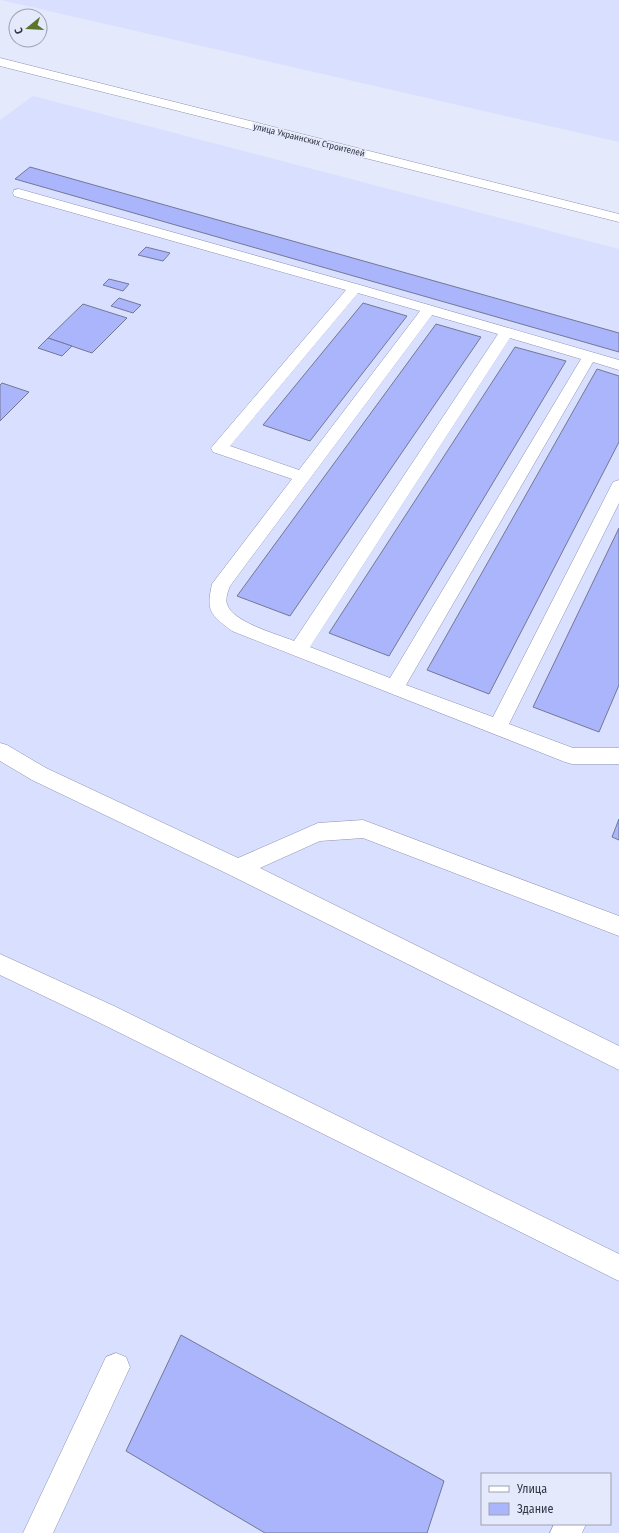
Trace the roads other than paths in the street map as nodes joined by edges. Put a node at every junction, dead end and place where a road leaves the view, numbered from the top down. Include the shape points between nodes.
1 (1, 63) edge
2 (20, 193) dead end
3 (619, 218) edge
4 (355, 288) junction
5 (428, 310) junction
6 (506, 333) junction
7 (589, 356) junction
8 (619, 365) edge
9 (303, 477) junction
10 (619, 486) edge
11 (298, 650) junction
12 (394, 688) junction
13 (497, 728) junction
14 (0, 752) edge
15 (619, 756) edge
16 (238, 868) junction
17 (619, 926) edge
18 (0, 964) edge
19 (619, 1058) edge
20 (619, 1268) edge
21 (116, 1367) dead end
22 (38, 1533) edge

1 - 3 street, улица Украинских Строителей
2 - 4 lane
4 - 5 lane
4 - 9 lane via 220,448
5 - 6 lane
5 - 9 lane
6 - 7 lane
6 - 11 lane
7 - 8 lane
7 - 12 lane
9 - 11 lane via 221,584 217,602 222,614 238,626
10 - 13 lane
11 - 12 lane
12 - 13 lane
13 - 15 lane via 572,756
14 - 16 lane via 39,774
16 - 17 lane via 318,832 364,829
16 - 19 lane
18 - 20 lane
21 - 22 lane

